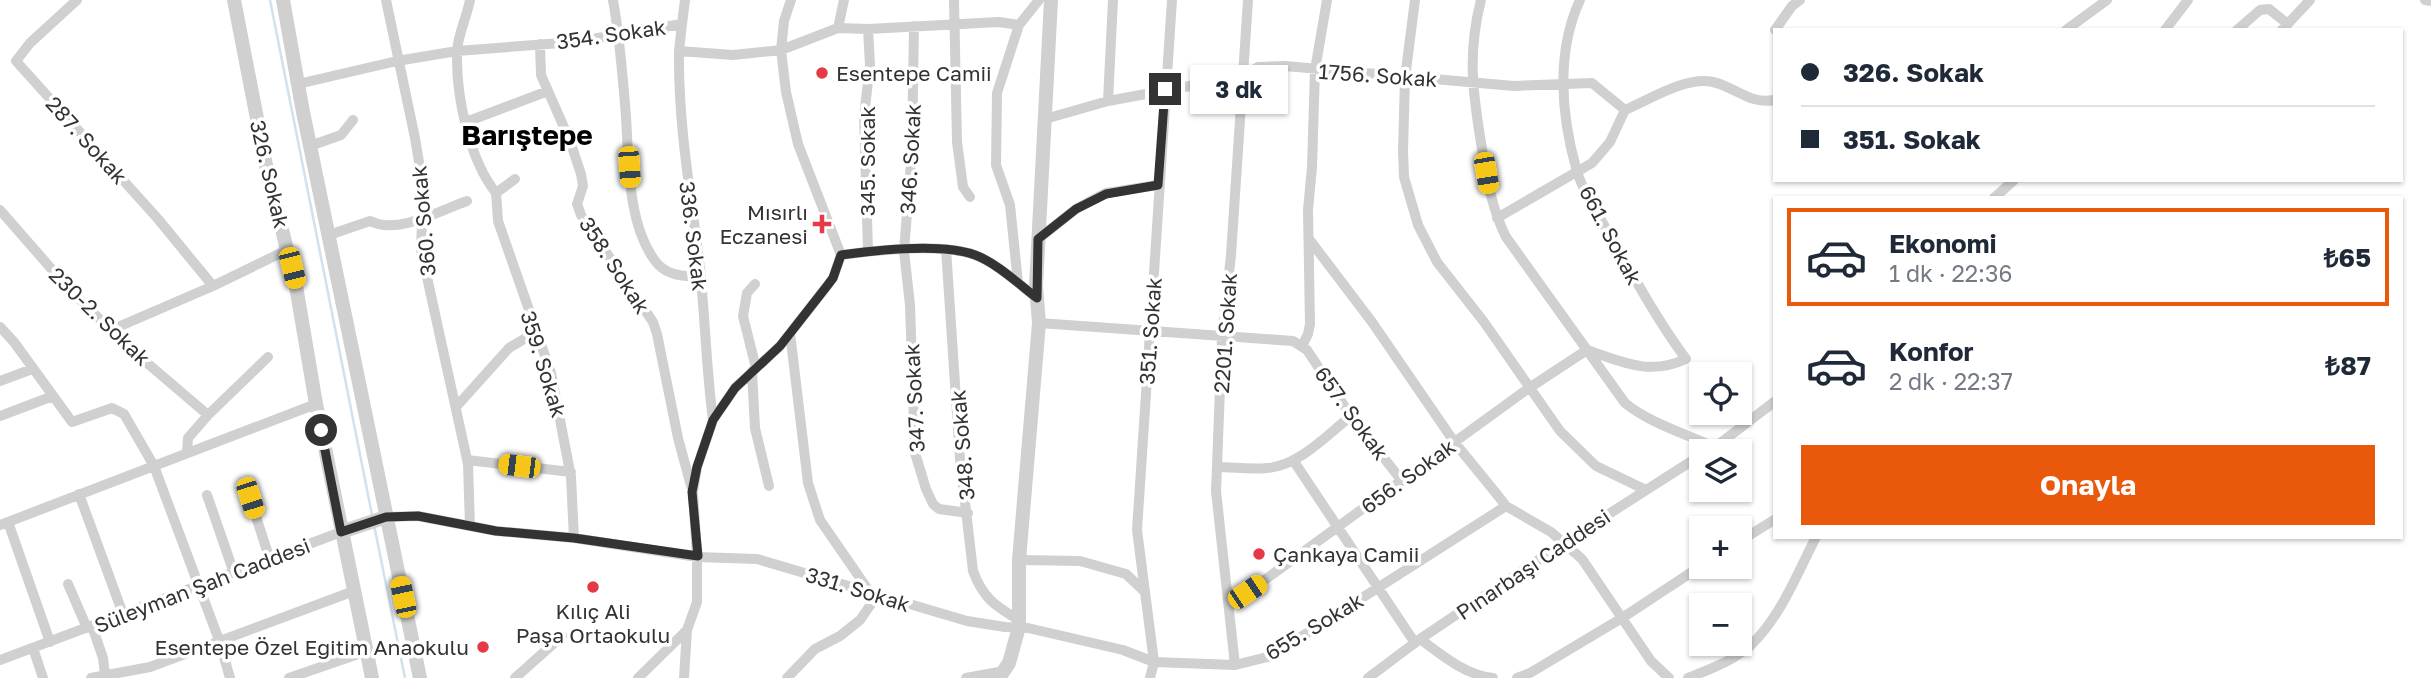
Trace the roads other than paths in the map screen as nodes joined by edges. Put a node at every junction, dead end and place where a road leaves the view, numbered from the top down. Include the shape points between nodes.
1 (77, 0) edge
2 (233, 0) edge
3 (295, 0) edge
4 (386, 0) edge
5 (470, 0) edge
6 (613, 0) edge
7 (685, 0) edge
8 (791, 0) edge
9 (844, 0) edge
10 (954, 0) edge
11 (1039, 0) edge
12 (1051, 0) edge
13 (1113, 0) edge
14 (1172, 0) edge
15 (1248, 0) edge
16 (1327, 0) edge
17 (1415, 0) edge
18 (1481, 0) edge
19 (1580, 0) edge
20 (1800, 0) edge
21 (2107, 0) edge
22 (2188, 0) edge
23 (2310, 0) edge
24 (2425, 0) edge
25 (2431, 1) edge
26 (284, 7) edge
27 (682, 24) junction
28 (954, 25) junction
29 (1019, 25) junction
30 (914, 26) junction
31 (2285, 27) edge
32 (1777, 28) edge
33 (2069, 28) edge
34 (2167, 28) edge
35 (2239, 28) edge
36 (838, 29) junction
37 (868, 29) junction
38 (620, 36) junction
39 (540, 44) junction
40 (781, 50) junction
41 (457, 51) junction
42 (679, 51) junction
43 (397, 61) junction
44 (1315, 70) junction
45 (1244, 76) junction
46 (1405, 78) junction
47 (1472, 81) junction
48 (298, 84) junction
49 (1562, 84) junction
50 (1165, 89) junction
51 (548, 91) junction
52 (1773, 100) edge
53 (1108, 101) junction
54 (1625, 110) junction
55 (1045, 119) junction
56 (353, 120) dead end
57 (466, 122) junction
58 (310, 146) junction
59 (1577, 171) junction
60 (515, 179) dead end
61 (1158, 185) junction
62 (496, 193) junction
63 (970, 197) dead end
64 (467, 201) dead end
65 (0, 210) edge
66 (1497, 218) junction
67 (421, 220) junction
68 (328, 235) junction
69 (1038, 239) junction
70 (1310, 239) junction
71 (946, 249) junction
72 (287, 250) junction
73 (904, 250) junction
74 (868, 251) junction
75 (841, 255) junction
76 (699, 276) junction
77 (1018, 283) junction
78 (755, 284) dead end
79 (213, 286) junction
80 (1037, 298) junction
81 (1039, 323) junction
82 (0, 327) edge
83 (111, 330) junction
84 (536, 332) junction
85 (1150, 332) junction
86 (790, 333) junction
87 (1222, 338) junction
88 (1302, 346) junction
89 (1587, 350) junction
90 (268, 357) dead end
91 (32, 369) junction
92 (754, 370) junction
93 (0, 381) edge
94 (1529, 388) junction
95 (53, 397) junction
96 (1773, 403) edge
97 (316, 404) junction
98 (456, 407) junction
99 (0, 415) edge
100 (208, 415) junction
101 (1351, 416) junction
102 (713, 420) junction
103 (1695, 439) edge
104 (1726, 439) edge
105 (1455, 443) junction
106 (187, 453) junction
107 (467, 460) junction
108 (1293, 460) junction
109 (1689, 463) edge
110 (154, 466) junction
111 (1217, 467) junction
112 (570, 472) junction
113 (1402, 481) junction
114 (769, 486) dead end
115 (1646, 490) junction
116 (692, 492) junction
117 (79, 494) junction
118 (207, 495) dead end
119 (250, 498) dead end
120 (1506, 506) junction
121 (968, 513) junction
122 (386, 517) junction
123 (1773, 521) edge
124 (4, 523) edge
125 (470, 526) junction
126 (1339, 527) junction
127 (341, 532) junction
128 (1752, 534) edge
129 (574, 538) junction
130 (1815, 539) edge
131 (1565, 542) junction
132 (698, 556) junction
133 (270, 560) junction
134 (1019, 560) junction
135 (234, 573) junction
136 (1689, 574) edge
137 (68, 584) dead end
138 (199, 586) junction
139 (1379, 587) junction
140 (1143, 590) junction
141 (354, 592) junction
142 (873, 593) junction
143 (1228, 599) junction
144 (123, 614) junction
145 (1622, 618) junction
146 (1019, 624) junction
147 (89, 627) junction
148 (687, 630) junction
149 (562, 636) dead end
150 (219, 640) junction
151 (1418, 641) junction
152 (50, 642) junction
153 (33, 648) junction
154 (367, 651) junction
155 (0, 660) edge
156 (1154, 662) junction
157 (1235, 665) junction
158 (1002, 674) edge
159 (105, 675) junction
160 (43, 678) edge
161 (91, 678) edge
162 (230, 678) edge
163 (289, 678) edge
164 (372, 678) edge
165 (420, 678) edge
166 (515, 678) edge
167 (638, 678) edge
168 (684, 678) edge
169 (788, 678) edge
170 (966, 678) edge
171 (1150, 678) edge
172 (1368, 678) edge
173 (1493, 678) edge
174 (1517, 678) edge
175 (1669, 678) edge
176 (1688, 678) edge

1 - 79 street, 287. Sokak via 16,61
2 - 72 street, 326. Sokak
3 - 26 street
4 - 43 street, 360. Sokak
5 - 41 street
6 - 38 street
7 - 27 street
8 - 40 street
9 - 36 street
10 - 28 street
11 - 29 street
12 - 55 street
13 - 53 street
14 - 50 street, 351. Sokak
15 - 45 street, 2201. Sokak
16 - 44 street, 657. Sokak
17 - 46 street
18 - 47 street via 1471,55
19 - 49 street, 661. Sokak
20 - 32 street
21 - 33 street
22 - 34 street
23 - 31 street
24 - 25 street
26 - 48 street, 326. Sokak
27 - 38 street, 354. Sokak
27 - 42 street, 354. Sokak
28 - 29 street, 354. Sokak
28 - 30 street, 354. Sokak
28 - 63 street via 957,142 963,187
29 - 77 street via 997,93 996,165 1010,205
30 - 37 street, 354. Sokak
30 - 73 street, 346. Sokak via 912,150
31 - 35 street via 2269,9 2260,10
36 - 37 street, 354. Sokak
36 - 40 street, 354. Sokak
37 - 74 street, 345. Sokak via 870,65 864,117
38 - 39 street, 354. Sokak
38 - 76 street via 631,193 643,241 657,264 673,274
39 - 41 street, 354. Sokak
39 - 51 street, 358. Sokak via 541,75
40 - 42 street, 354. Sokak via 733,55
40 - 75 street via 798,144
41 - 43 street, 354. Sokak
41 - 57 street
42 - 76 street, 336. Sokak via 682,131
43 - 48 street, 354. Sokak
43 - 67 street, 360. Sokak via 421,174
44 - 45 street, 1756. Sokak via 1258,67
44 - 46 street, 1756. Sokak
44 - 70 street, 657. Sokak
45 - 50 street, 1756. Sokak
45 - 87 street, 2201. Sokak
46 - 47 street, 1756. Sokak
46 - 94 street via 1404,177 1418,225 1437,262
47 - 49 street, 1756. Sokak via 1514,86
47 - 66 street
48 - 58 street, 326. Sokak
49 - 54 street, 1756. Sokak via 1592,83
49 - 59 street, 661. Sokak
50 - 53 street, 1756. Sokak
50 - 61 street, 351. Sokak
51 - 57 street
51 - 116 street, 358. Sokak via 582,174 577,204 581,215 653,322
52 - 54 street via 1763,102 1701,82 1682,84
53 - 55 street, 1756. Sokak
54 - 59 street via 1611,142 1592,163
55 - 69 street
56 - 58 street via 341,135
57 - 62 street via 484,178
58 - 68 street, 326. Sokak
59 - 66 street
59 - 89 street, 661. Sokak via 1642,294 1686,359 1668,367 1639,368
60 - 62 street
61 - 69 street via 1106,194 1076,209
61 - 85 street, 351. Sokak
62 - 84 street, 359. Sokak via 498,221
64 - 67 street
65 - 83 street, 230-2. Sokak
66 - 89 street
67 - 68 street via 379,225 370,221
67 - 98 street, 360. Sokak via 421,250
68 - 122 street, 326. Sokak
69 - 80 street
70 - 88 street, 657. Sokak via 1310,324
70 - 105 street
71 - 73 street
71 - 77 street via 976,255
71 - 121 street, 348. Sokak
72 - 79 street
72 - 97 street, 326. Sokak
73 - 74 street
73 - 121 street, 347. Sokak via 915,453 933,504
74 - 75 street
75 - 86 street via 833,278
76 - 102 street, 336. Sokak
77 - 80 street
78 - 92 street via 747,293 743,316
79 - 83 street
80 - 81 street
81 - 85 street
81 - 134 street
82 - 91 street
83 - 100 street, 230-2. Sokak
84 - 98 street via 509,348
84 - 112 street, 359. Sokak via 551,373
85 - 87 street
85 - 140 street, 351. Sokak via 1137,530
86 - 92 street
86 - 142 street via 808,483 820,520
87 - 88 street via 1293,341
87 - 111 street, 2201. Sokak
88 - 101 street, 657. Sokak
89 - 94 street, 656. Sokak
89 - 103 street via 1625,403 1640,416
90 - 100 street
91 - 93 street
91 - 95 street
92 - 102 street
92 - 114 street via 755,428
94 - 105 street, 656. Sokak
94 - 115 street via 1560,431 1596,466
95 - 99 street
95 - 110 street via 72,422 112,408 124,414
96 - 104 street
97 - 106 street
97 - 127 street, 326. Sokak
98 - 107 street, 360. Sokak
100 - 106 street via 188,438
101 - 108 street
101 - 113 street, 657. Sokak
102 - 116 street
105 - 113 street, 656. Sokak
105 - 120 street
106 - 110 street
107 - 112 street
107 - 125 street, 360. Sokak
108 - 111 street via 1269,468
108 - 126 street
109 - 115 street, Pınarbaşı Caddesi
110 - 117 street
110 - 138 street
111 - 143 street, 2201. Sokak
112 - 129 street, 359. Sokak
113 - 126 street, 656. Sokak
115 - 131 street, Pınarbaşı Caddesi
116 - 132 street
117 - 124 street
117 - 144 street
118 - 135 street
119 - 133 street
120 - 131 street
120 - 139 street, 655. Sokak
121 - 146 street, 348. Sokak via 979,588
122 - 125 street, Süleyman Şah Caddesi via 418,516
122 - 127 street, Süleyman Şah Caddesi
122 - 165 street, 326. Sokak
123 - 128 street
124 - 152 street
125 - 129 street, Süleyman Şah Caddesi
126 - 139 street
126 - 143 street, 656. Sokak via 1247,592
127 - 133 street, Süleyman Şah Caddesi
127 - 141 street, 326. Sokak
129 - 132 street, Süleyman Şah Caddesi
130 - 176 street via 1775,617 1750,645 1720,666
131 - 145 street
131 - 151 street, Pınarbaşı Caddesi
132 - 142 street, 331. Sokak via 758,559
132 - 148 street via 697,602
133 - 135 street, Süleyman Şah Caddesi
134 - 140 street via 1080,561 1126,574
134 - 146 street
135 - 138 street, Süleyman Şah Caddesi
136 - 145 street
137 - 147 street
138 - 144 street, Süleyman Şah Caddesi
138 - 150 street
139 - 151 street
139 - 157 street, 655. Sokak via 1271,656
140 - 156 street, 351. Sokak
141 - 150 street
141 - 154 street, 326. Sokak
142 - 146 street, 331. Sokak via 967,621
142 - 169 street via 860,620 816,649
143 - 157 street, 2201. Sokak
144 - 147 street, Süleyman Şah Caddesi
145 - 174 street
145 - 175 street via 1651,662
146 - 156 street, 655. Sokak
146 - 158 street via 1017,642
147 - 152 street, Süleyman Şah Caddesi
147 - 159 street
148 - 167 street
148 - 168 street
149 - 166 street
150 - 159 street via 150,667
150 - 162 street
151 - 172 street, Pınarbaşı Caddesi
151 - 173 street via 1456,665
152 - 153 street, Süleyman Şah Caddesi
153 - 155 street, Süleyman Şah Caddesi
153 - 160 street
154 - 163 street
154 - 164 street, 326. Sokak
156 - 157 street, 655. Sokak
156 - 171 street
158 - 170 street
159 - 161 street

